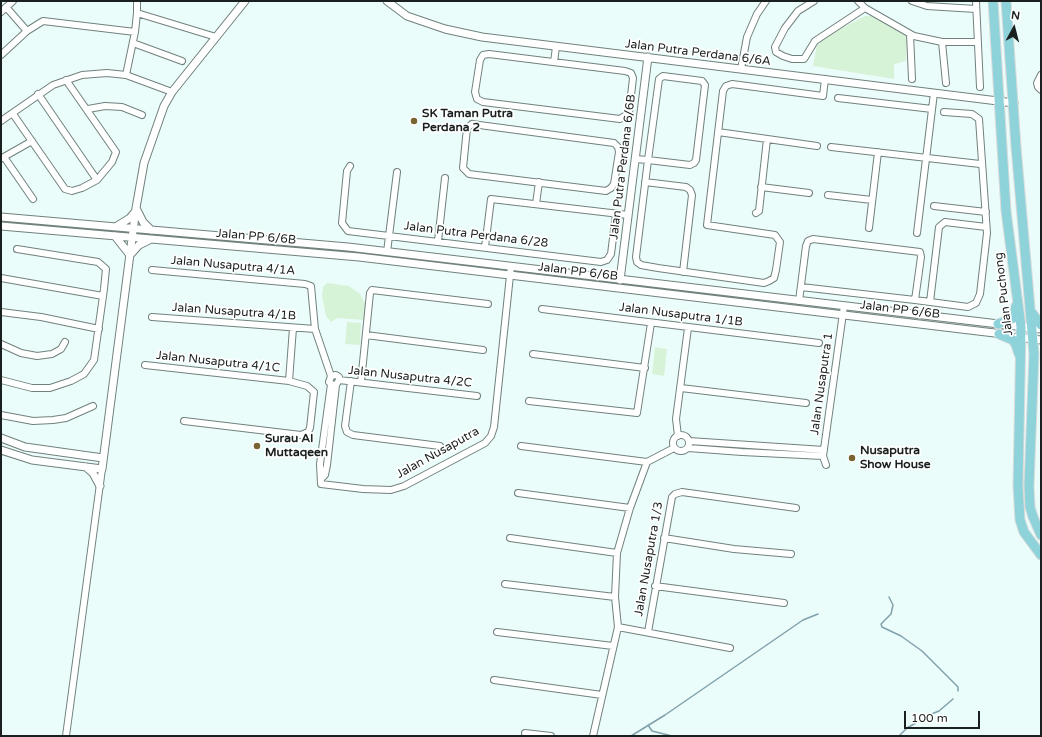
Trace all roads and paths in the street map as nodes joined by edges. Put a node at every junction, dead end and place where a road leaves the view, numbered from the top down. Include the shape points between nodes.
1 (13, 1) edge
2 (137, 1) edge
3 (245, 1) edge
4 (387, 1) edge
5 (766, 1) edge
6 (814, 1) edge
7 (858, 1) edge
8 (912, 1) edge
9 (976, 1) edge
10 (993, 1) edge
11 (1006, 1) edge
12 (940, 4) edge
13 (6, 7) junction
14 (865, 8) junction
15 (976, 9) junction
16 (1, 12) edge
17 (137, 13) junction
18 (27, 31) junction
19 (135, 32) junction
20 (910, 34) junction
21 (216, 37) junction
22 (133, 42) junction
23 (942, 42) junction
24 (978, 42) junction
25 (556, 47) junction
26 (1, 55) edge
27 (648, 57) junction
28 (182, 61) dead end
29 (554, 62) junction
30 (742, 69) junction
31 (126, 75) junction
32 (1041, 75) edge
33 (66, 80) junction
34 (825, 80) junction
35 (912, 80) dead end
36 (946, 83) dead end
37 (980, 87) dead end
38 (1039, 88) edge
39 (172, 92) junction
40 (934, 93) junction
41 (38, 94) junction
42 (838, 98) dead end
43 (999, 101) junction
44 (1014, 103) junction
45 (88, 109) junction
46 (932, 109) junction
47 (944, 112) dead end
48 (13, 114) junction
49 (142, 115) dead end
50 (1, 121) edge
51 (718, 132) junction
52 (766, 139) junction
53 (32, 141) junction
54 (817, 146) dead end
55 (831, 147) dead end
56 (878, 152) junction
57 (3, 158) edge
58 (926, 158) junction
59 (635, 159) junction
60 (648, 160) junction
61 (980, 164) junction
62 (350, 166) dead end
63 (397, 172) dead end
64 (445, 178) dead end
65 (97, 180) junction
66 (538, 182) junction
67 (645, 182) junction
68 (761, 187) junction
69 (809, 193) dead end
70 (828, 195) dead end
71 (33, 199) dead end
72 (872, 200) junction
73 (536, 204) junction
74 (934, 206) dead end
75 (136, 208) junction
76 (986, 212) junction
77 (756, 213) dead end
78 (616, 214) junction
79 (628, 215) junction
80 (1, 217) edge
81 (1, 226) edge
82 (116, 227) junction
83 (986, 227) junction
84 (133, 228) junction
85 (869, 228) dead end
86 (151, 230) junction
87 (917, 233) dead end
88 (389, 235) junction
89 (115, 236) junction
90 (132, 238) junction
91 (151, 239) junction
92 (438, 241) junction
93 (485, 247) junction
94 (17, 249) dead end
95 (387, 252) junction
96 (130, 255) junction
97 (511, 266) junction
98 (152, 270) dead end
99 (683, 272) junction
100 (510, 275) junction
101 (1, 278) edge
102 (620, 280) junction
103 (801, 287) junction
104 (103, 296) junction
105 (799, 300) junction
106 (915, 300) junction
107 (1017, 300) junction
108 (930, 302) junction
109 (488, 304) dead end
110 (844, 306) junction
111 (542, 309) dead end
112 (1, 312) edge
113 (843, 314) junction
114 (152, 317) dead end
115 (651, 323) junction
116 (1021, 327) junction
117 (1038, 327) edge
118 (293, 328) junction
119 (688, 328) junction
120 (99, 329) junction
121 (315, 329) junction
122 (999, 329) junction
123 (366, 335) junction
124 (1021, 337) junction
125 (1037, 339) edge
126 (65, 342) dead end
127 (819, 343) dead end
128 (1, 344) edge
129 (1041, 347) edge
130 (483, 350) dead end
131 (533, 354) dead end
132 (1034, 354) junction
133 (1021, 361) junction
134 (145, 365) dead end
135 (645, 368) junction
136 (331, 376) junction
137 (1, 380) edge
138 (289, 381) junction
139 (351, 381) junction
140 (361, 382) junction
141 (335, 383) junction
142 (681, 388) junction
143 (477, 396) dead end
144 (529, 401) dead end
145 (806, 403) dead end
146 (93, 406) dead end
147 (1, 415) edge
148 (184, 421) dead end
149 (678, 436) junction
150 (1, 438) edge
151 (105, 442) junction
152 (688, 444) junction
153 (742, 445) junction
154 (440, 446) dead end
155 (521, 446) dead end
156 (759, 446) junction
157 (674, 448) junction
158 (1, 450) edge
159 (742, 452) junction
160 (759, 453) junction
161 (823, 453) junction
162 (85, 455) junction
163 (103, 458) junction
164 (647, 462) junction
165 (826, 465) dead end
166 (86, 467) junction
167 (102, 469) junction
168 (100, 486) junction
169 (518, 493) dead end
170 (630, 508) junction
171 (796, 508) dead end
172 (1041, 535) edge
173 (510, 538) dead end
174 (664, 538) junction
175 (617, 553) junction
176 (791, 554) dead end
177 (1041, 555) edge
178 (505, 584) dead end
179 (655, 586) junction
180 (616, 597) junction
181 (784, 603) dead end
182 (618, 627) junction
183 (497, 632) dead end
184 (648, 632) junction
185 (613, 646) junction
186 (730, 648) dead end
187 (494, 680) dead end
188 (602, 695) junction
189 (525, 733) dead end
190 (66, 736) edge
191 (551, 736) edge
192 (593, 736) edge

1 - 13 street
2 - 17 street
3 - 21 street
4 - 25 street, Jalan Putra Perdana 6/6A via 407,16 462,34
5 - 30 street via 747,36
6 - 14 street via 798,11 785,28 775,47 776,52 792,60 804,59 815,41
7 - 14 street
8 - 12 street via 927,6
9 - 15 street
10 - 43 main road, Jalan Puchong
11 - 44 main road
12 - 15 street
13 - 16 street
13 - 18 street
14 - 20 street
15 - 24 street
17 - 19 street
17 - 21 street
18 - 19 street via 38,23 49,21
18 - 26 street
19 - 22 street
20 - 23 street
20 - 35 street
21 - 39 street
22 - 28 street
22 - 31 street
23 - 24 street
23 - 36 street
24 - 37 street
25 - 27 street, Jalan Putra Perdana 6/6A
25 - 29 street
27 - 30 street, Jalan Putra Perdana 6/6A
27 - 59 street, Jalan Putra Perdana 6/6B
29 - 29 street via 631,73 633,78 629,113 620,119 483,102 477,99 475,92 483,55
30 - 34 street, Jalan Putra Perdana 6/6A
31 - 33 street via 82,74
31 - 39 street
32 - 38 street via 1037,82
33 - 41 street
33 - 45 street
34 - 40 street, Jalan Putra Perdana 6/6A
34 - 51 street via 823,96 732,84 726,86 723,91
39 - 75 street via 164,106 144,163
40 - 43 street, Jalan Putra Perdana 6/6A
40 - 46 street
41 - 48 street
41 - 65 street
42 - 46 street
43 - 44 street, Jalan Putra Perdana 6/6A
43 - 107 main road, Jalan Puchong via 1006,211
44 - 117 main road via 1032,313
45 - 49 street via 122,107
45 - 65 street via 116,152 108,168
46 - 58 street
47 - 61 street via 972,114 979,119
48 - 50 street
48 - 53 street
51 - 52 street
51 - 99 street via 707,226 775,235 780,242 774,278 764,282
52 - 54 street
52 - 68 street
53 - 57 street
53 - 65 street via 68,191 82,188
55 - 56 street
56 - 58 street
56 - 72 street
57 - 71 street
58 - 61 street
58 - 87 street
59 - 60 street
59 - 79 street, Jalan Putra Perdana 6/6B
60 - 60 street via 690,165 696,160 705,85 702,81 660,77
60 - 67 street
61 - 76 street
62 - 88 street, Jalan Putra Perdana 6/28 via 347,171 342,223 344,227 348,231
63 - 88 street
64 - 92 street
66 - 66 street via 606,191 614,184 618,147 614,143 472,124 467,128 463,168 465,171 473,175
66 - 73 street
67 - 99 street via 637,262 641,265
67 - 99 street via 686,187 690,190 692,196
68 - 69 street
68 - 77 street
70 - 72 street
72 - 85 street
73 - 78 street
73 - 93 street via 491,198
74 - 76 street
75 - 82 street via 130,218
75 - 84 street
75 - 86 street via 143,222
76 - 83 street
78 - 79 street
78 - 93 street, Jalan Putra Perdana 6/28 via 611,254 607,260 601,262
79 - 102 street, Jalan Putra Perdana 6/6B
80 - 82 street, Jalan PP 6/6B
81 - 89 street, Jalan PP 6/6B
82 - 84 street, Jalan PP 6/6B
83 - 108 street via 980,294 976,303 968,307
83 - 108 street via 945,222 939,226
84 - 86 street, Jalan PP 6/6B
84 - 90 street
86 - 95 street, Jalan PP 6/6B
88 - 92 street, Jalan Putra Perdana 6/28
88 - 95 street
89 - 90 street, Jalan PP 6/6B
89 - 96 street
90 - 91 street, Jalan PP 6/6B
90 - 96 street
91 - 96 street via 139,245
91 - 100 street, Jalan PP 6/6B via 359,257
92 - 93 street, Jalan Putra Perdana 6/28
94 - 104 street via 98,262 106,269
95 - 97 street, Jalan PP 6/6B
96 - 151 street
97 - 100 street, Jalan Nusaputra
97 - 102 street, Jalan PP 6/6B
98 - 121 street, Jalan Nusaputra 4/1A via 311,286
100 - 113 street, Jalan PP 6/6B
100 - 141 street, Jalan Nusaputra via 494,427 485,443 404,486 391,490 363,489 321,481 327,465
101 - 104 street
102 - 105 street, Jalan PP 6/6B
103 - 105 street
103 - 106 street
103 - 106 street via 806,246 808,241 813,239 920,252
104 - 120 street
105 - 110 street, Jalan PP 6/6B
106 - 108 street
107 - 116 main road, Jalan Puchong
107 - 122 main road via 1012,319
109 - 123 street via 372,290
110 - 113 street, Jalan Nusaputra 1
110 - 122 street, Jalan PP 6/6B
111 - 115 street, Jalan Nusaputra 1/1B
112 - 120 street
113 - 122 street, Jalan PP 6/6B
113 - 161 street, Jalan Nusaputra 1
114 - 118 street, Jalan Nusaputra 4/1B
115 - 119 street, Jalan Nusaputra 1/1B
115 - 135 street
116 - 117 street, Jalan PP 6/6B
116 - 122 street, Jalan PP 6/6B
116 - 124 main road, Jalan Puchong
117 - 125 main road, Jalan Puchong
118 - 121 street, Jalan Nusaputra 4/1B
118 - 138 street
119 - 127 street, Jalan Nusaputra 1/1B
119 - 142 street
120 - 137 street via 94,360 84,374 71,381 50,388 32,388
121 - 136 street
122 - 124 street, Jalan PP 6/6B
122 - 133 main road via 1013,340
123 - 130 street
123 - 140 street
124 - 125 street, Jalan PP 6/6B
124 - 133 main road, Jalan Puchong
125 - 132 main road, Jalan Puchong
126 - 128 street via 61,349 52,354 37,356 20,353
129 - 132 main road
131 - 135 street
132 - 172 main road, Jalan Puchong via 1029,486 1033,517
133 - 177 main road, Jalan Puchong via 1018,486 1020,520 1024,532
134 - 138 street, Jalan Nusaputra 4/1C
135 - 144 street via 637,413
136 - 141 street via 329,379
136 - 141 street via 336,376
138 - 148 street, Jalan Nusaputra 4/1C via 307,386 314,392 310,428 305,434
139 - 140 street, Jalan Nusaputra 4/2C
139 - 141 street, Jalan Nusaputra 4/2C
139 - 154 street via 345,426 347,432 352,435
140 - 143 street, Jalan Nusaputra 4/2C
142 - 145 street
142 - 149 street via 676,419
146 - 147 street via 66,418 53,420 33,421
149 - 152 street via 684,436
149 - 157 street via 673,441
150 - 162 street via 25,447
151 - 162 street via 97,451
151 - 163 street
152 - 153 street
152 - 157 street via 682,452
152 - 159 street
153 - 156 street
153 - 159 street
155 - 164 street
156 - 160 street
156 - 161 street
157 - 164 street
158 - 166 street via 32,460
159 - 160 street
160 - 161 street
161 - 165 street, Jalan Nusaputra 1
162 - 163 street
163 - 167 street
164 - 170 street
166 - 167 street
166 - 168 street via 93,473
167 - 168 street
168 - 190 street
169 - 170 street
170 - 175 street
171 - 174 street, Jalan Nusaputra 1/3 via 678,492 672,497
173 - 175 street
174 - 176 street via 734,549
174 - 179 street, Jalan Nusaputra 1/3
175 - 180 street
178 - 180 street
179 - 181 street
179 - 184 street, Jalan Nusaputra 1/3
180 - 182 street
182 - 184 street
182 - 185 street
183 - 185 street
184 - 186 street
185 - 188 street
187 - 188 street
188 - 192 street
189 - 191 street

